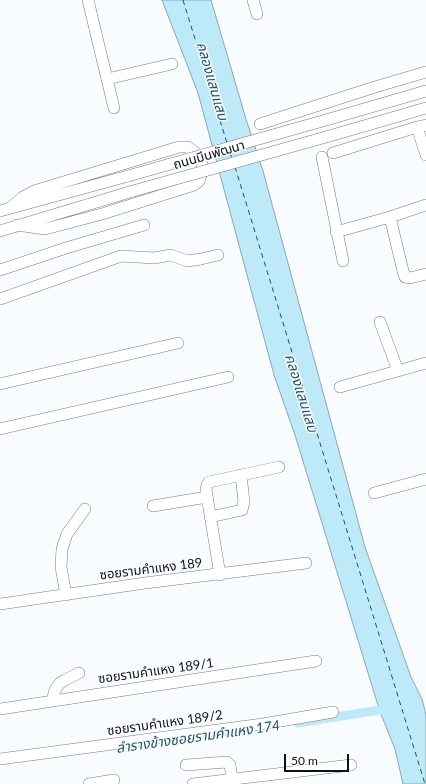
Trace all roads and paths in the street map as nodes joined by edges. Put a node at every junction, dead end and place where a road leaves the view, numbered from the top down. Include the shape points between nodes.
1 (88, 0) edge
2 (253, 0) edge
3 (257, 14) dead end
4 (172, 64) dead end
5 (426, 72) edge
6 (107, 79) junction
7 (426, 91) edge
8 (114, 108) dead end
9 (426, 108) edge
10 (260, 124) dead end
11 (422, 126) edge
12 (426, 155) edge
13 (426, 205) edge
14 (11, 207) junction
15 (0, 211) edge
16 (390, 217) junction
17 (17, 225) junction
18 (144, 225) dead end
19 (0, 231) edge
20 (336, 232) junction
21 (218, 255) dead end
22 (343, 261) dead end
23 (0, 270) edge
24 (426, 274) edge
25 (0, 299) edge
26 (380, 322) dead end
27 (178, 343) dead end
28 (426, 363) edge
29 (398, 371) junction
30 (228, 377) dead end
31 (0, 384) edge
32 (340, 387) dead end
33 (0, 429) edge
34 (279, 467) dead end
35 (241, 475) junction
36 (426, 479) edge
37 (374, 493) dead end
38 (207, 497) junction
39 (153, 506) dead end
40 (85, 509) dead end
41 (210, 517) junction
42 (306, 563) dead end
43 (220, 575) junction
44 (66, 596) junction
45 (0, 604) edge
46 (316, 661) dead end
47 (80, 673) dead end
48 (52, 701) junction
49 (0, 709) edge
50 (333, 712) dead end
51 (0, 759) edge
52 (186, 764) dead end
53 (351, 765) dead end
54 (232, 779) junction
55 (114, 780) dead end
56 (89, 784) edge
57 (193, 784) edge

1 - 6 street
2 - 3 street
4 - 6 street
5 - 10 street
6 - 8 street
7 - 14 street, ถนนมีนพัฒนา, bridge
9 - 17 street, ถนนมีนพัฒนา, bridge
11 - 12 street
11 - 20 street via 327,155
13 - 16 street
14 - 15 street, ถนนมีนพัฒนา
14 - 17 street via 34,191 179,147 188,147 201,161 201,175 194,185 46,229
16 - 20 street
16 - 24 street via 405,277
17 - 19 street, ถนนมีนพัฒนา
18 - 23 street
20 - 22 street
21 - 25 street via 187,261 171,255 154,258 121,256
26 - 29 street
27 - 31 street
28 - 29 street
29 - 32 street
30 - 33 street
34 - 35 street
35 - 38 street via 209,482
35 - 41 street via 244,502 242,510
36 - 37 street
38 - 39 street
38 - 41 street
40 - 44 street via 67,534 62,549 61,567
41 - 43 street
42 - 43 street, ซอยรามคำแหง 189
43 - 44 street, ซอยรามคำแหง 189 via 145,583
44 - 45 street, ซอยรามคำแหง 189
46 - 48 street, ซอยรามคำแหง 189/1
47 - 48 street via 60,683
48 - 49 street, ซอยรามคำแหง 189/1
50 - 51 street, ซอยรามคำแหง 189/2
52 - 54 street via 227,762 230,765
53 - 54 street
54 - 57 street
55 - 56 street

